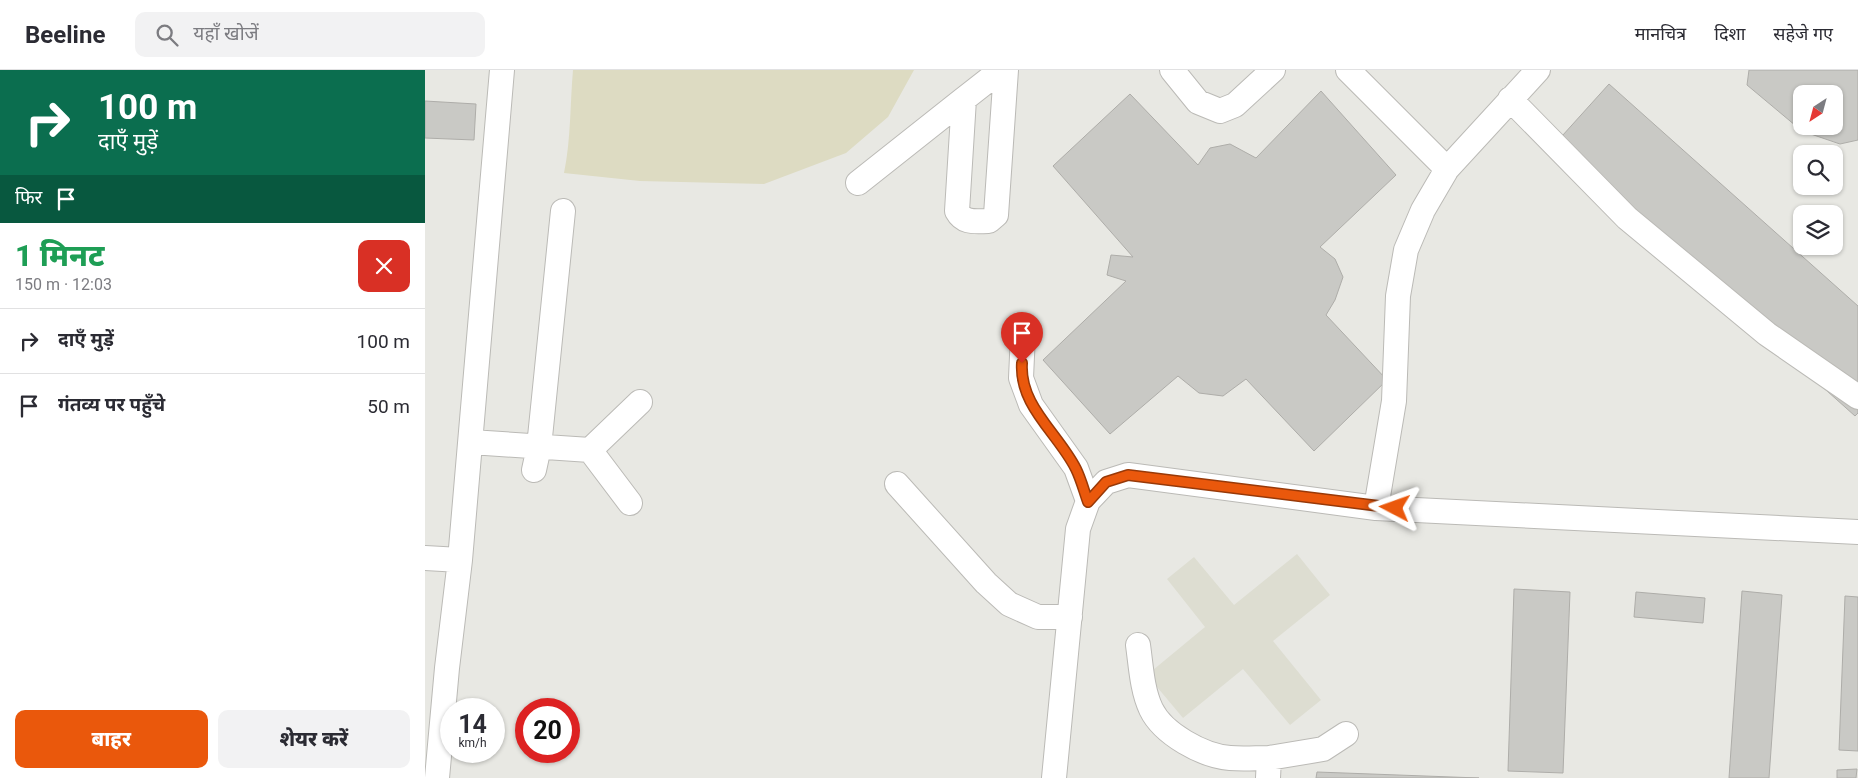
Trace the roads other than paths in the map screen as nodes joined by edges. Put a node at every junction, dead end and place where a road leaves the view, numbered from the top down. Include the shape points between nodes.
1 (502, 70) edge
2 (1001, 70) edge
3 (1006, 70) edge
4 (1172, 70) edge
5 (1273, 70) edge
6 (1348, 70) edge
7 (1538, 70) edge
8 (964, 99) junction
9 (1510, 99) junction
10 (1447, 169) junction
11 (858, 183) dead end
12 (563, 211) dead end
13 (1023, 334) dead end
14 (1858, 397) edge
15 (639, 402) dead end
16 (471, 442) junction
17 (539, 447) junction
18 (589, 450) junction
19 (534, 470) dead end
20 (897, 484) dead end
21 (1088, 502) junction
22 (630, 503) dead end
23 (1376, 508) junction
24 (1858, 532) edge
25 (425, 558) edge
26 (461, 560) junction
27 (1070, 617) junction
28 (1138, 645) dead end
29 (1346, 734) dead end
30 (1268, 768) edge
31 (437, 778) edge
32 (1054, 778) edge

1 - 16 street
2 - 8 street
3 - 8 street via 996,214 989,221 968,221 957,211
4 - 5 street via 1199,102 1220,111 1235,105
6 - 10 street
7 - 9 street
8 - 11 street
9 - 10 street
9 - 14 street via 1627,218 1767,334
10 - 23 street via 1423,210 1406,250 1398,296 1394,401
12 - 17 street
13 - 21 street via 1021,378 1031,405 1076,468
15 - 18 street
16 - 17 street
16 - 26 street
17 - 18 street
17 - 19 street
18 - 22 street
20 - 27 street via 986,584 1009,604 1038,617
21 - 23 street via 1106,482 1128,475
21 - 27 street via 1078,529
23 - 24 street
25 - 26 street
26 - 31 street
27 - 32 street
28 - 30 street via 1143,684 1151,710 1168,732 1189,745
29 - 30 street via 1323,749

